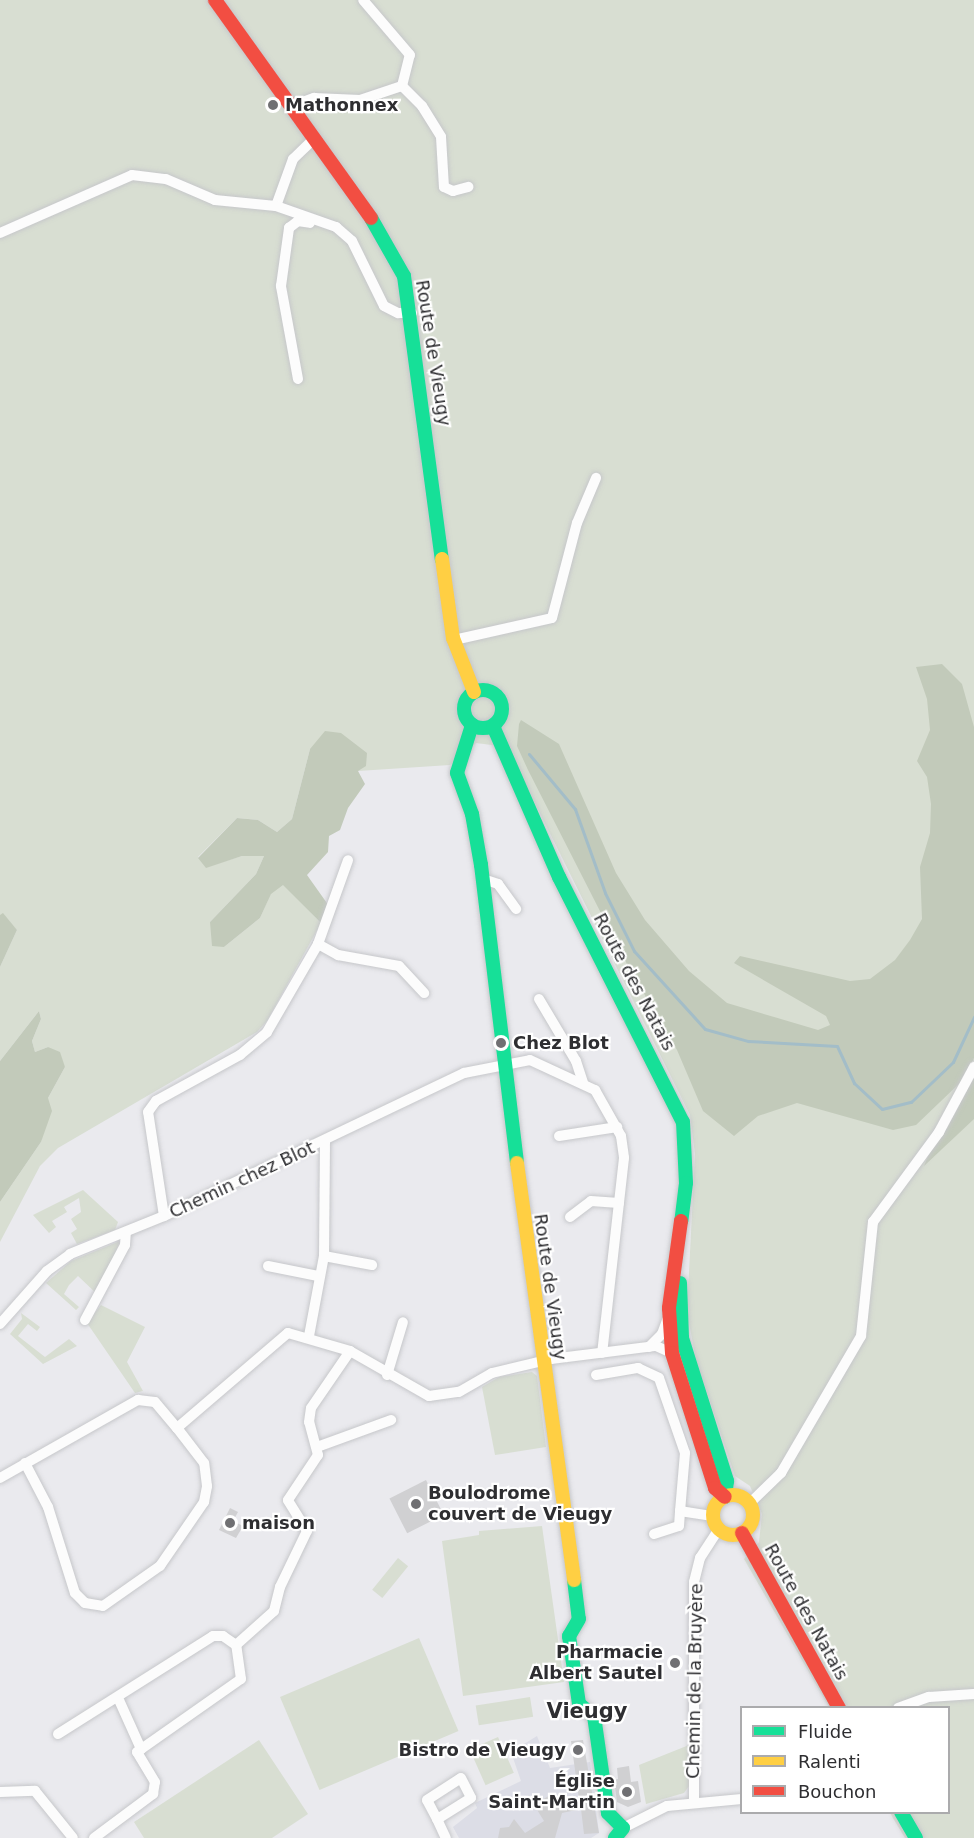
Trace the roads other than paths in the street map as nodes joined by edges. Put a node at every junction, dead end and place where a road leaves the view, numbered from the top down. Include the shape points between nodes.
1 (215, 0) edge
2 (363, 0) edge
3 (402, 86) junction
4 (289, 107) junction
5 (313, 140) junction
6 (468, 188) dead end
7 (276, 206) junction
8 (0, 233) edge
9 (345, 233) junction
10 (412, 313) junction
11 (298, 379) dead end
12 (596, 478) dead end
13 (454, 640) junction
14 (474, 692) junction
15 (472, 725) junction
16 (493, 726) junction
17 (348, 860) dead end
18 (483, 879) junction
19 (516, 909) dead end
20 (318, 944) junction
21 (424, 993) dead end
22 (539, 999) dead end
23 (503, 1063) junction
24 (974, 1066) edge
25 (583, 1083) junction
26 (617, 1127) junction
27 (559, 1136) dead end
28 (326, 1141) junction
29 (619, 1203) junction
30 (164, 1216) junction
31 (570, 1217) dead end
32 (126, 1232) junction
33 (324, 1256) junction
34 (372, 1265) dead end
35 (268, 1266) dead end
36 (678, 1266) junction
37 (318, 1276) junction
38 (669, 1308) junction
39 (85, 1320) dead end
40 (404, 1322) dead end
41 (0, 1324) edge
42 (309, 1336) junction
43 (649, 1347) junction
44 (350, 1351) junction
45 (602, 1353) junction
46 (672, 1353) junction
47 (543, 1362) junction
48 (387, 1375) junction
49 (596, 1375) dead end
50 (691, 1377) junction
51 (391, 1420) dead end
52 (177, 1428) junction
53 (317, 1447) junction
54 (25, 1463) junction
55 (0, 1478) edge
56 (725, 1497) junction
57 (749, 1504) junction
58 (680, 1511) junction
59 (716, 1523) junction
60 (742, 1533) junction
61 (654, 1534) dead end
62 (236, 1646) junction
63 (974, 1694) edge
64 (119, 1700) junction
65 (838, 1706) edge
66 (901, 1706) edge
67 (58, 1734) dead end
68 (141, 1749) junction
69 (0, 1792) edge
70 (740, 1798) edge
71 (694, 1802) junction
72 (902, 1814) edge
73 (437, 1820) dead end
74 (619, 1833) edge
75 (74, 1838) edge
76 (94, 1838) edge
77 (446, 1838) edge
78 (916, 1838) edge

1 - 4 street, Route de Vieugy
2 - 3 street via 410,55
3 - 4 street via 360,100 314,98
3 - 6 street via 422,106 441,137 444,187 453,191
4 - 5 street, Route de Vieugy
5 - 7 street via 293,159
5 - 10 street, Route de Vieugy via 396,257
7 - 8 street via 226,202 166,179 132,175
7 - 9 street
9 - 10 street via 384,306 398,313
9 - 11 street via 298,221 286,235 281,286
10 - 13 street, Route de Vieugy
12 - 13 street via 577,523 552,618
13 - 14 street, Route de Vieugy
14 - 15 street, Route de Vieugy via 464,707
14 - 16 street via 488,690 500,698 502,714
15 - 16 street
15 - 18 street, Route de Vieugy via 457,766 472,814
16 - 36 street, Route des Natais via 559,877 683,1122 686,1183
17 - 20 street
18 - 19 street via 498,884
18 - 23 street, Route de Vieugy
20 - 21 street via 338,955 399,966
20 - 30 street via 267,1032 240,1055 156,1101 148,1112
22 - 25 street via 576,1061
23 - 25 street, Chemin chez Blot via 534,1062
23 - 28 street, Chemin chez Blot via 464,1073
23 - 47 street, Route de Vieugy
24 - 57 street via 940,1132 873,1222 861,1336 781,1473
25 - 26 street via 603,1098
26 - 27 street
26 - 29 street via 624,1158
28 - 30 street, Chemin chez Blot
28 - 33 street
29 - 31 street via 591,1201
29 - 45 street
30 - 32 street, Chemin chez Blot
32 - 39 street via 125,1245
32 - 41 street, Chemin chez Blot via 57,1263
33 - 34 street
33 - 37 street
35 - 37 street
36 - 38 street, Route des Natais
36 - 50 street, Route des Natais via 682,1338
37 - 42 street
38 - 43 street via 662,1334
38 - 46 street, Route des Natais
40 - 48 street
42 - 44 street
42 - 52 street via 293,1332 279,1337
43 - 45 street
43 - 46 street
44 - 48 street
44 - 53 street via 311,1408 309,1422
45 - 47 street
46 - 50 street
46 - 56 street, Route des Natais via 715,1488
47 - 48 street via 492,1373 459,1392 438,1396 419,1393
47 - 74 street, Route de Vieugy via 579,1619 569,1636 579,1704 594,1716 606,1804
49 - 58 street via 638,1368 659,1378 685,1453
50 - 56 street, Route des Natais via 727,1481
51 - 53 street
52 - 54 street via 155,1402 138,1400
52 - 54 street via 204,1463 204,1502 160,1566 103,1606 85,1603 75,1593 48,1507
53 - 62 street via 316,1460 288,1500 306,1525 306,1535 280,1587 274,1611
54 - 55 street
56 - 57 street via 738,1496
56 - 59 street
57 - 60 street via 752,1517
58 - 59 street
58 - 61 street via 679,1526
59 - 60 street via 729,1535
59 - 71 street, Chemin de la Bruyère via 694,1582
60 - 65 street, Route des Natais
62 - 64 street via 223,1635 213,1636
62 - 68 street via 241,1679
63 - 66 street via 928,1697
64 - 67 street
64 - 68 street
68 - 76 street via 137,1752 154,1782 153,1794
69 - 75 street via 35,1791
70 - 71 street
71 - 74 street via 658,1809
72 - 78 street
73 - 77 street

